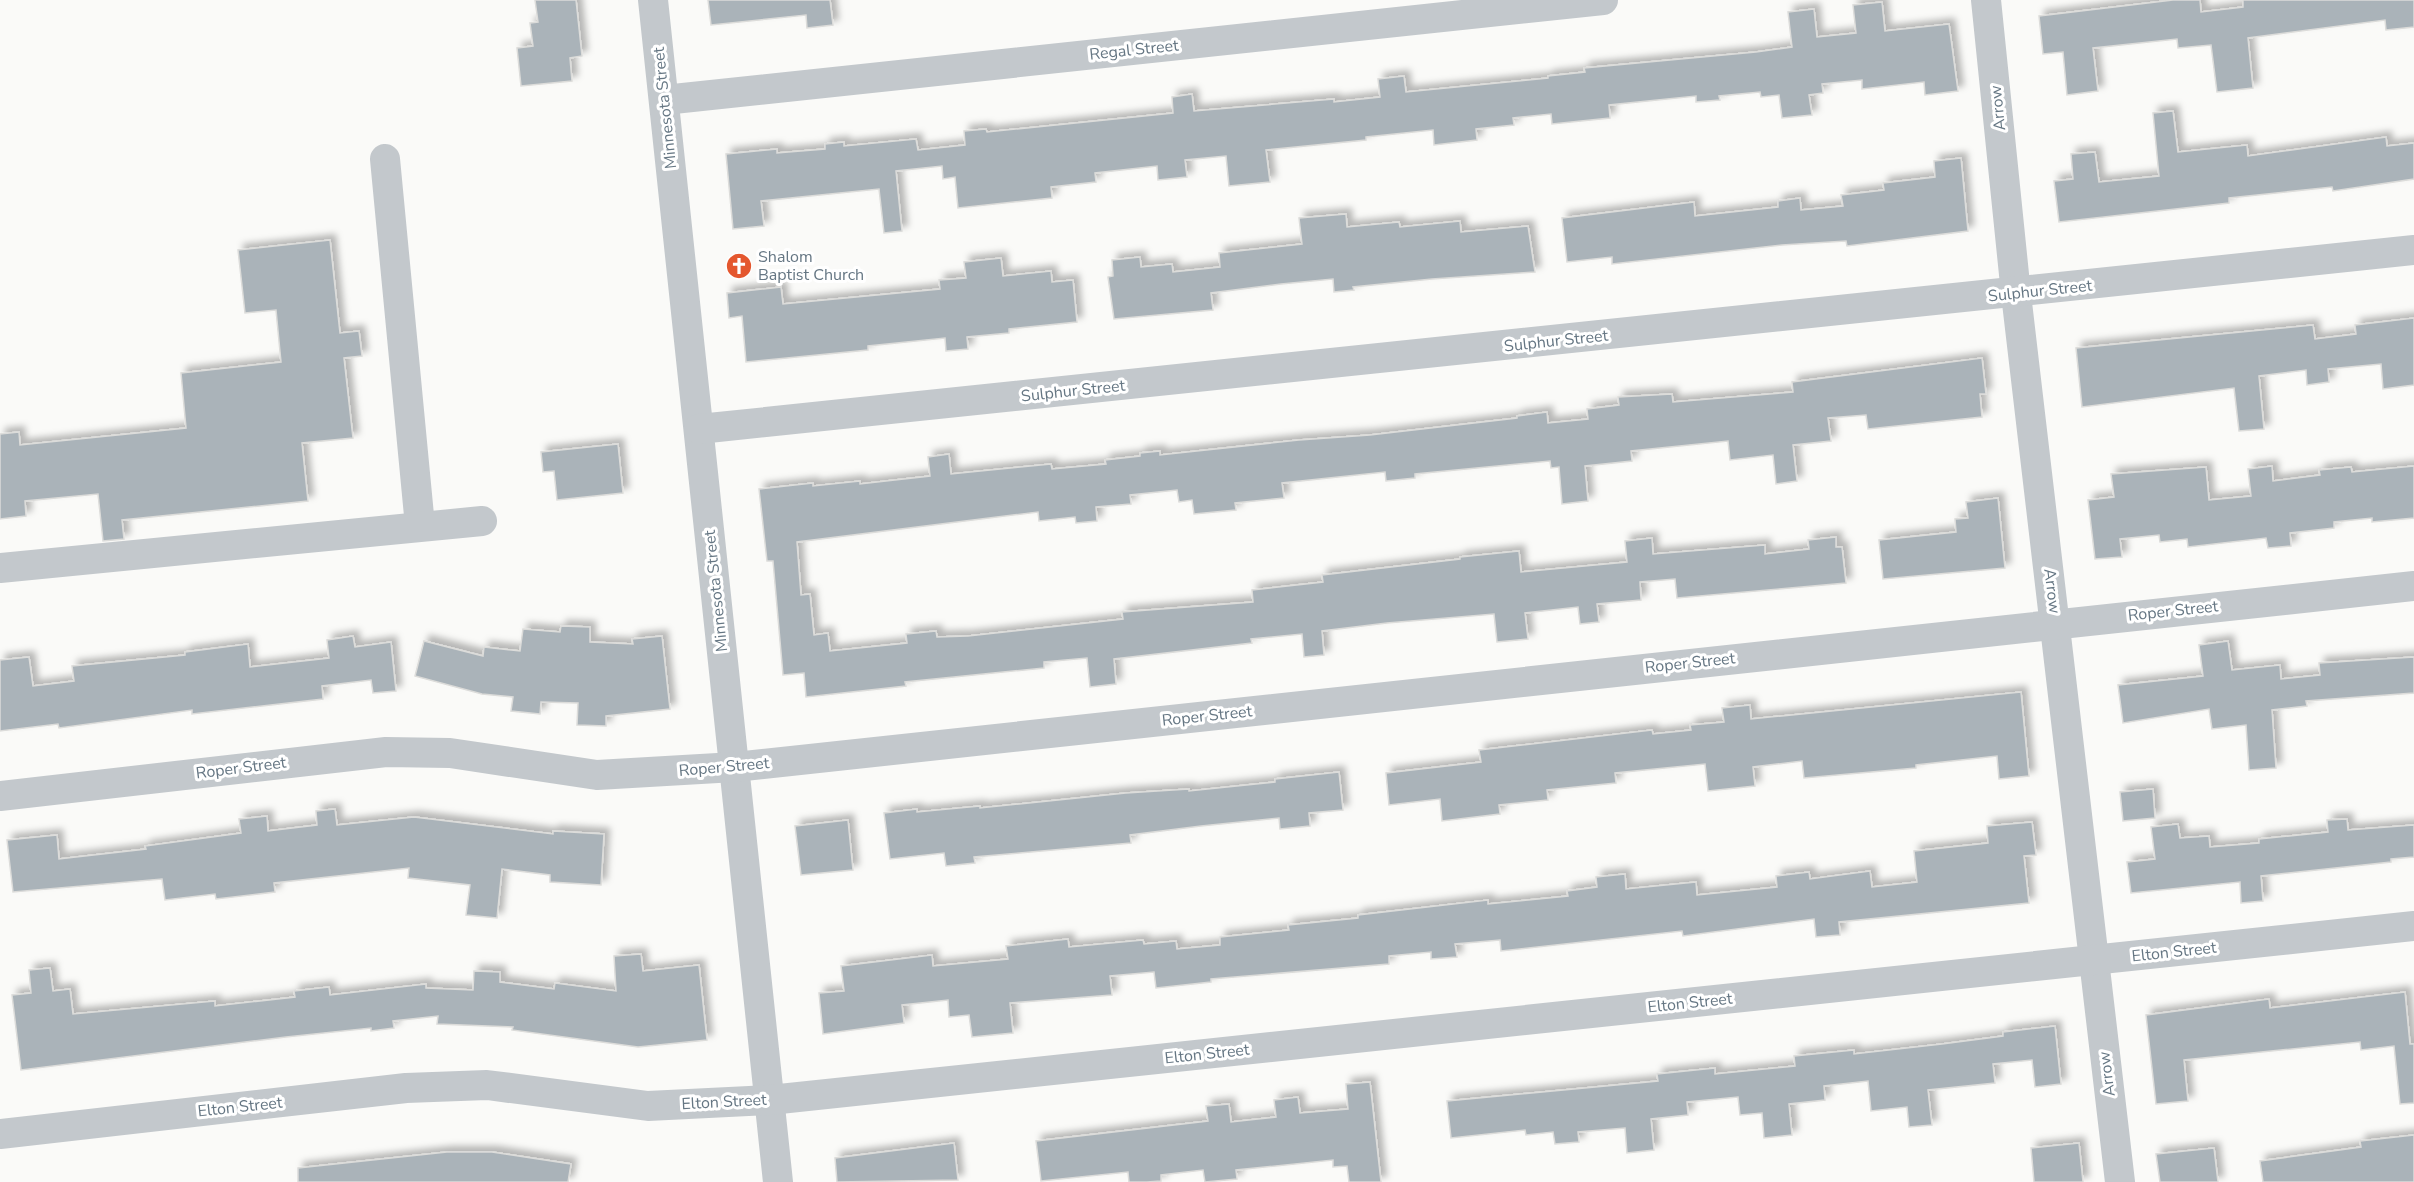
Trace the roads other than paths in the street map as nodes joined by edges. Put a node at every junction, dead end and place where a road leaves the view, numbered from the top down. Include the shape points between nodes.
1 (653, 0) edge
2 (1603, 0) edge
3 (1986, 0) edge
4 (664, 100) junction
5 (385, 159) dead end
6 (2414, 250) edge
7 (2016, 294) junction
8 (699, 429) junction
9 (482, 520) dead end
10 (420, 526) junction
11 (0, 568) edge
12 (2414, 586) edge
13 (2056, 623) junction
14 (735, 767) junction
15 (0, 796) edge
16 (2414, 926) edge
17 (2093, 961) junction
18 (770, 1100) junction
19 (0, 1134) edge
20 (778, 1182) edge
21 (2120, 1182) edge

1 - 4 street, Minnesota Street
2 - 4 street, Regal Street
3 - 7 street, Arrow
4 - 8 street, Minnesota Street
5 - 10 street
6 - 7 street, Sulphur Street
7 - 8 street, Sulphur Street
7 - 13 street, Arrow
8 - 14 street, Minnesota Street
9 - 10 street
10 - 11 street
12 - 13 street, Roper Street
13 - 14 street, Roper Street
13 - 17 street, Arrow
14 - 15 street, Roper Street via 597,775 450,753 386,752
14 - 18 street, Minnesota Street
16 - 17 street, Elton Street
17 - 18 street, Elton Street
17 - 21 street, Arrow
18 - 19 street, Elton Street via 648,1106 487,1085 406,1088
18 - 20 street, Minnesota Street

